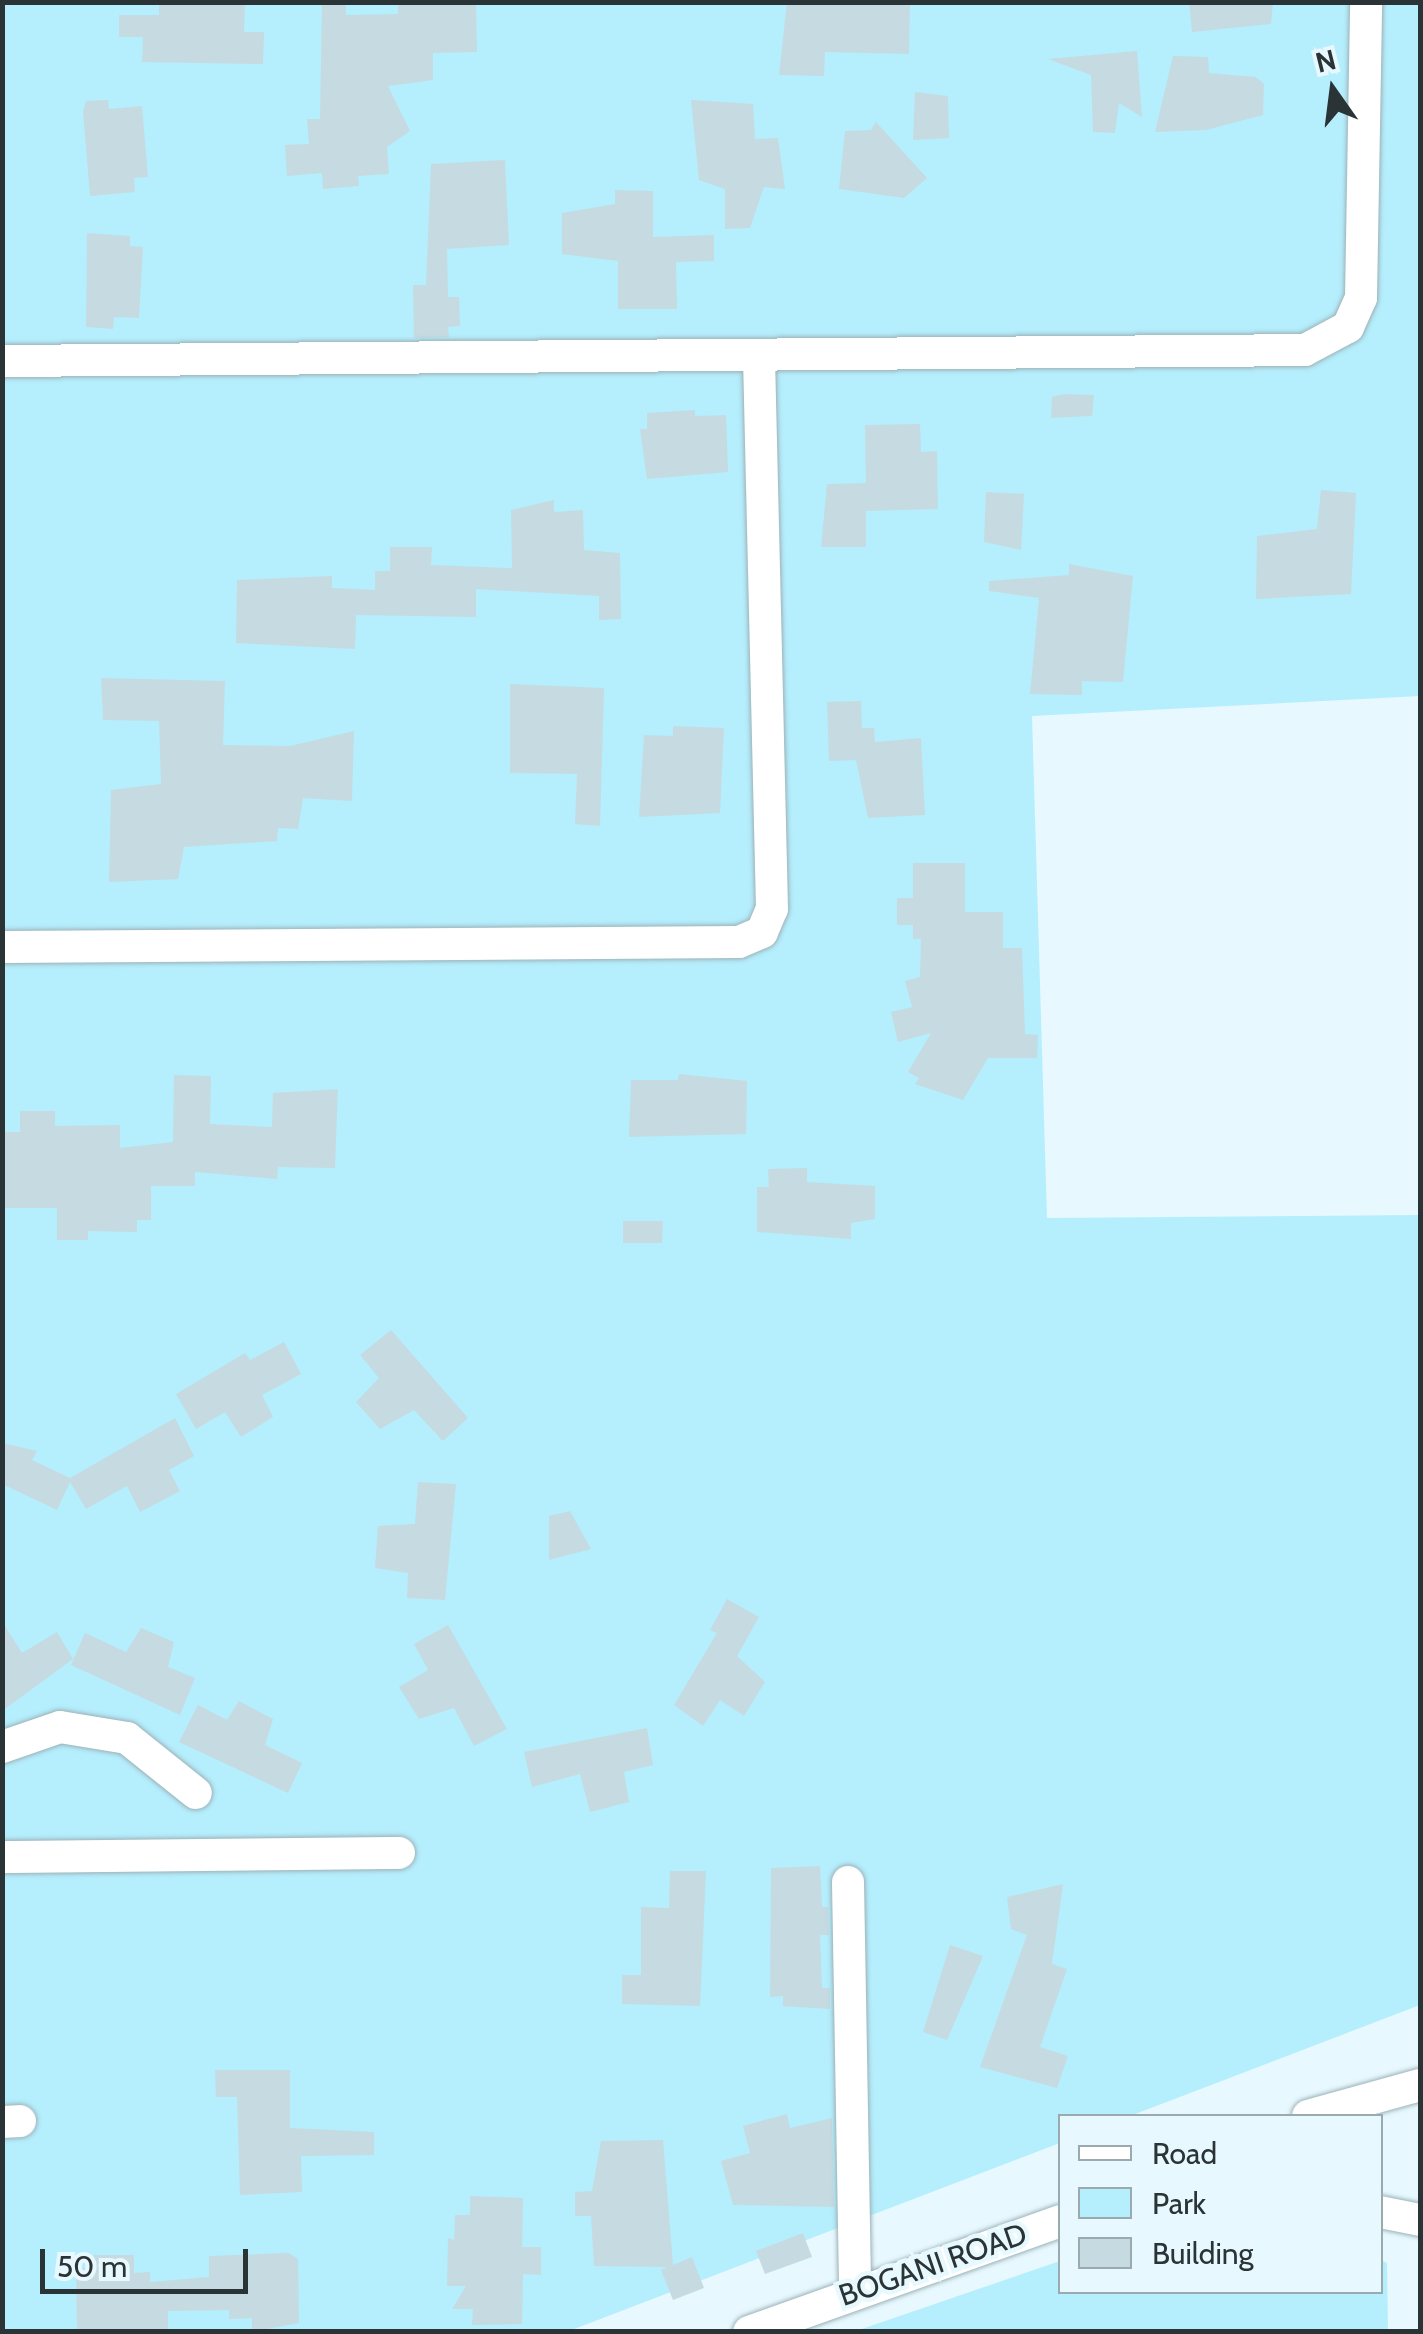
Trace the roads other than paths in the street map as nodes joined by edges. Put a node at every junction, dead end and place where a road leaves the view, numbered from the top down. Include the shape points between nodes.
1 (1366, 2) edge
2 (759, 357) junction
3 (2, 361) edge
4 (2, 947) edge
5 (2, 1747) edge
6 (196, 1793) dead end
7 (399, 1853) dead end
8 (2, 1857) edge
9 (848, 1882) dead end
10 (1420, 2085) edge
11 (1315, 2114) edge
12 (1383, 2213) edge
13 (1420, 2220) edge
14 (1058, 2222) edge
15 (856, 2290) junction
16 (749, 2332) edge

1 - 2 street via 1363,282 1356,313 1335,338 1266,355
2 - 3 street
2 - 4 street via 772,910 762,932 738,942
5 - 6 street via 60,1727 126,1738
7 - 8 street
9 - 15 street
10 - 11 street
12 - 13 street
14 - 15 street, BOGANI ROAD
15 - 16 street, BOGANI ROAD

